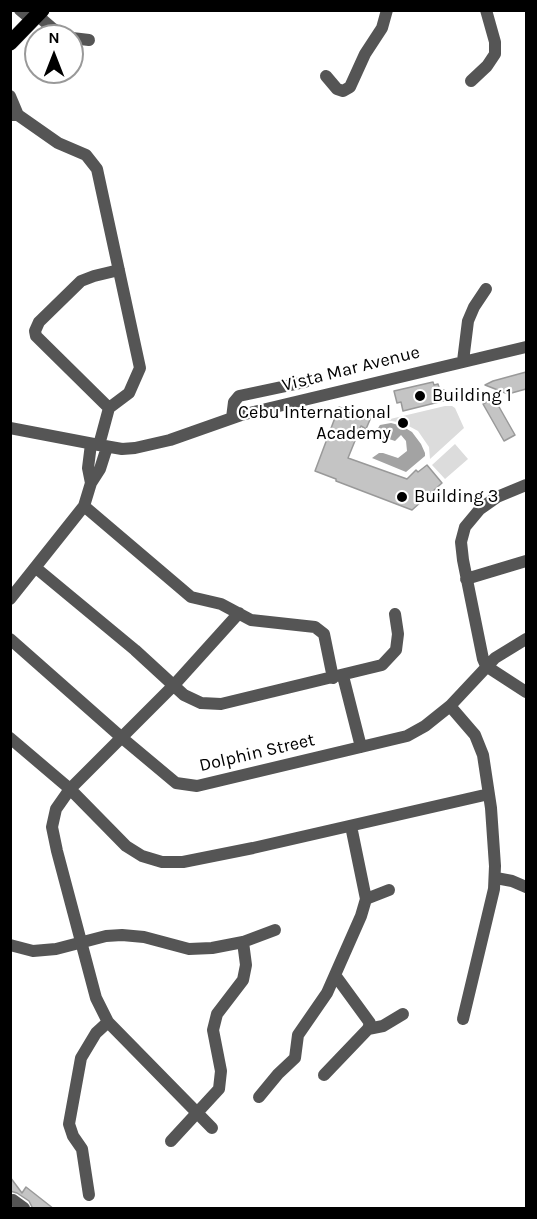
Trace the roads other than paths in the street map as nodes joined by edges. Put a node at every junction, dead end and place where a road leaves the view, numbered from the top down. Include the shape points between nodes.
1 (387, 10) edge
2 (486, 10) edge
3 (33, 14) edge
4 (47, 24) edge
5 (84, 39) edge
6 (89, 40) dead end
7 (10, 43) edge
8 (326, 76) dead end
9 (471, 81) dead end
10 (10, 96) edge
11 (14, 115) edge
12 (119, 270) junction
13 (486, 289) dead end
14 (526, 347) edge
15 (463, 361) junction
16 (305, 382) dead end
17 (109, 408) junction
18 (232, 417) junction
19 (10, 428) edge
20 (99, 445) junction
21 (526, 485) edge
22 (84, 506) junction
23 (526, 561) edge
24 (36, 568) junction
25 (466, 579) junction
26 (10, 599) edge
27 (239, 613) junction
28 (395, 614) dead end
29 (10, 639) edge
30 (526, 639) edge
31 (486, 666) junction
32 (338, 677) junction
33 (174, 685) junction
34 (526, 692) edge
35 (450, 706) junction
36 (121, 737) junction
37 (10, 738) edge
38 (361, 747) junction
39 (70, 789) junction
40 (489, 794) junction
41 (351, 826) junction
42 (496, 878) junction
43 (526, 887) edge
44 (389, 890) dead end
45 (366, 899) junction
46 (275, 930) dead end
47 (243, 942) junction
48 (81, 944) junction
49 (10, 945) edge
50 (335, 975) junction
51 (403, 1014) dead end
52 (463, 1019) dead end
53 (108, 1022) junction
54 (368, 1029) junction
55 (324, 1075) dead end
56 (259, 1097) dead end
57 (196, 1113) junction
58 (212, 1128) dead end
59 (171, 1141) dead end
60 (89, 1195) dead end
61 (10, 1201) edge
62 (24, 1209) edge

1 - 8 street via 382,28 350,87 343,91
2 - 9 street via 495,54
3 - 4 street
3 - 7 main road
5 - 6 street
10 - 11 street
11 - 12 street via 58,143 86,154 97,169
12 - 17 street via 140,368 129,393
12 - 17 street via 81,281 39,322 35,331
13 - 15 street via 468,321
14 - 15 street, Vista Mar Avenue
15 - 18 street, Vista Mar Avenue
16 - 18 street via 239,396
17 - 20 street
18 - 20 street, Vista Mar Avenue via 142,447
19 - 20 street, Vista Mar Avenue
20 - 22 street via 88,468 91,483
21 - 25 street via 488,502 468,521 461,542
22 - 24 street
22 - 27 street via 191,597
23 - 25 street
24 - 26 street
24 - 33 street
25 - 31 street
27 - 32 street via 251,620 315,627 324,634
27 - 33 street
28 - 32 street via 396,650 382,665
29 - 36 street, Dolphin Street
30 - 31 street, Dolphin Street
31 - 34 street
31 - 35 street, Dolphin Street
32 - 33 street via 221,704 201,703
32 - 38 street
33 - 36 street
35 - 38 street, Dolphin Street via 416,732
35 - 40 street via 480,745
36 - 38 street, Dolphin Street via 176,783 197,786
36 - 39 street
37 - 39 street
39 - 41 street via 126,846 162,862 183,862
39 - 48 street via 56,808 52,826
40 - 41 street
40 - 42 street
41 - 45 street
42 - 43 street
42 - 52 street
44 - 45 street
45 - 50 street
46 - 47 street
47 - 48 street via 189,949 122,935
47 - 57 street via 243,980 217,1014 213,1030 221,1071 219,1089
48 - 49 street via 33,951
48 - 53 street via 96,998
50 - 54 street via 370,1023
50 - 56 street via 298,1035 295,1058
51 - 54 street
53 - 57 street
53 - 60 street via 81,1058 69,1124 82,1149
54 - 55 street
57 - 58 street
57 - 59 street
61 - 62 street

